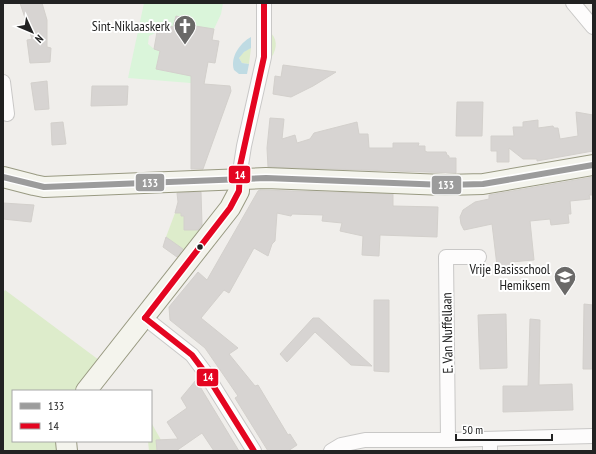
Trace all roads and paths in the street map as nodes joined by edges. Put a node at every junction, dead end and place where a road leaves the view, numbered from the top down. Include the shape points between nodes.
1 (264, 3) edge
2 (573, 3) edge
3 (593, 27) edge
4 (3, 82) edge
5 (7, 114) dead end
6 (593, 165) edge
7 (3, 177) edge
8 (239, 178) junction
9 (479, 257) dead end
10 (145, 318) junction
11 (87, 390) edge
12 (592, 435) edge
13 (448, 440) junction
14 (490, 445) edge
15 (254, 451) edge
16 (331, 451) edge

1 - 8 street via 264,57
2 - 3 street
4 - 5 street
6 - 8 street via 483,184
7 - 8 street via 44,187
8 - 10 street via 239,191 230,208
9 - 13 street, E. Van Nuffellaan via 446,257
10 - 11 street
10 - 15 street via 192,355
12 - 14 street
13 - 14 street
13 - 16 street via 365,440 341,445

